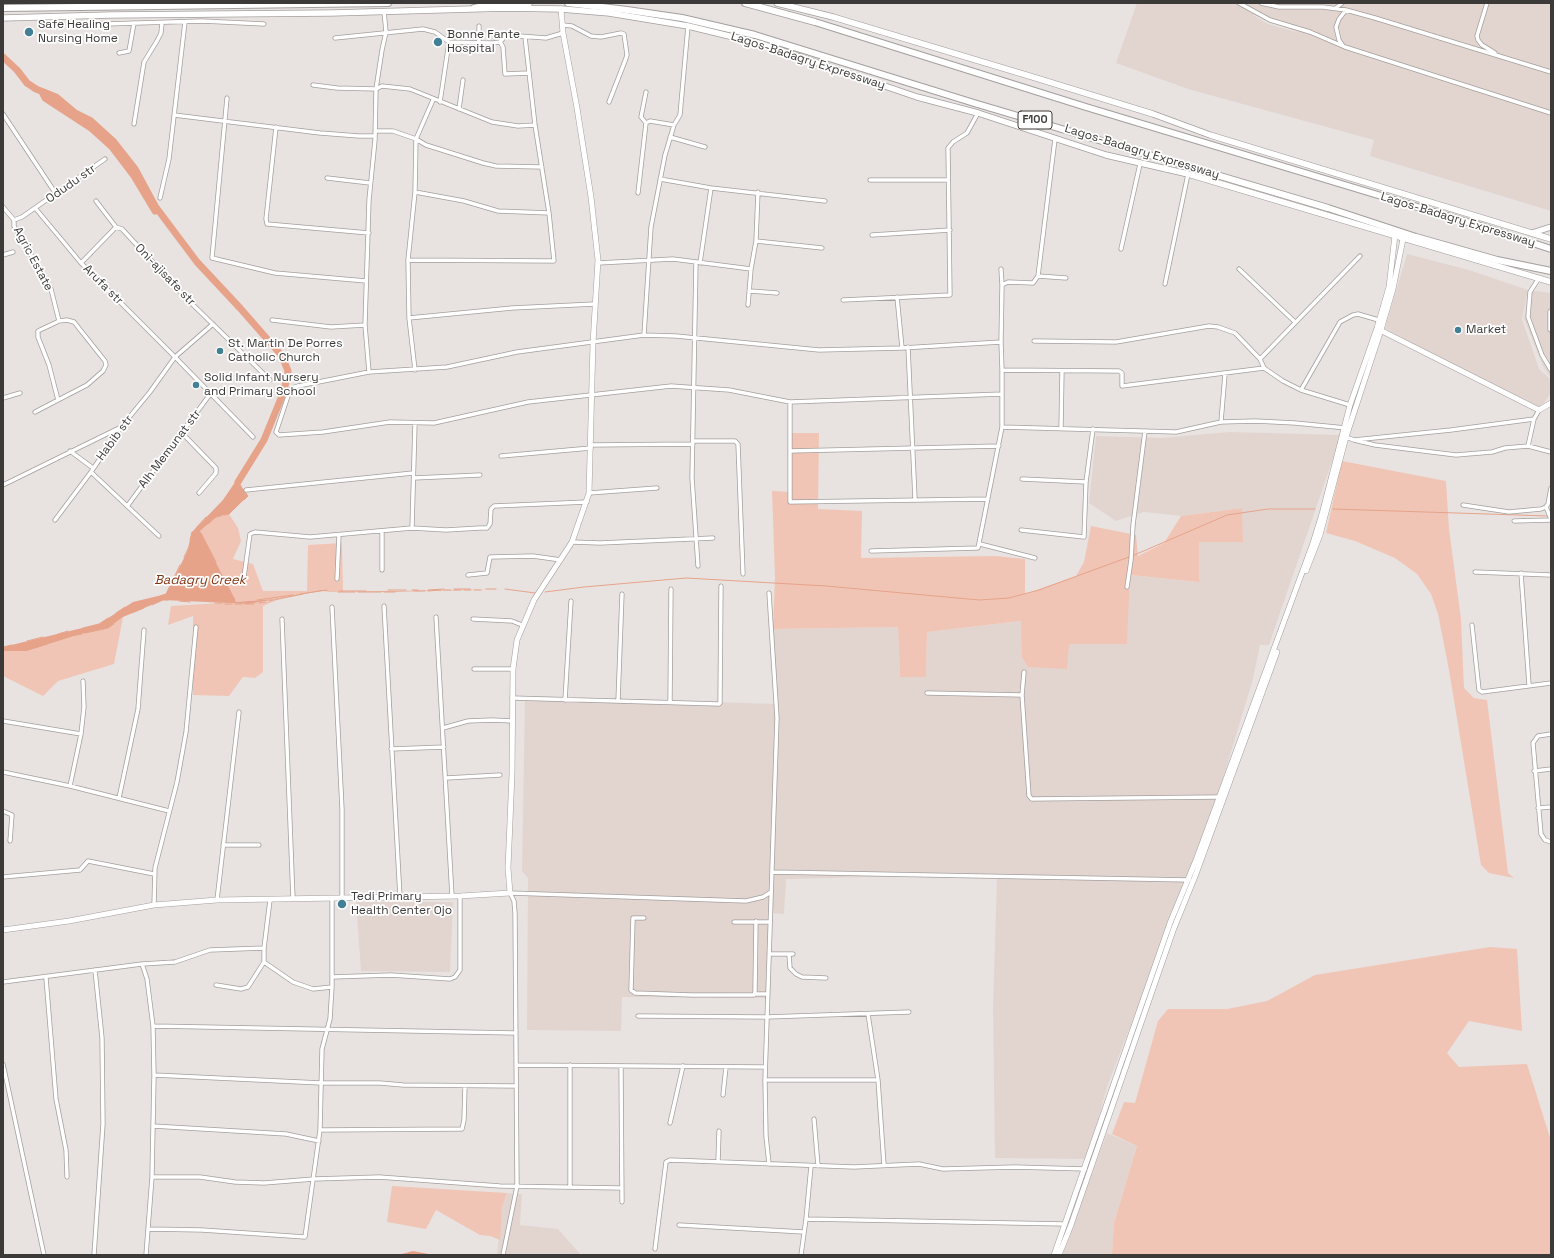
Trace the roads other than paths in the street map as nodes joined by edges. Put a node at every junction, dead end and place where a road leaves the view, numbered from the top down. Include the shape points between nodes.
1 (388, 3) edge
2 (529, 3) edge
3 (568, 3) edge
4 (746, 3) edge
5 (777, 3) edge
6 (1239, 3) edge
7 (1262, 3) edge
8 (1342, 3) edge
9 (1487, 3) edge
10 (3, 8) edge
11 (474, 8) junction
12 (1336, 8) junction
13 (561, 9) junction
14 (1346, 10) junction
15 (384, 12) junction
16 (3, 18) edge
17 (162, 22) junction
18 (185, 22) junction
19 (134, 23) junction
20 (264, 24) dead end
21 (74, 25) dead end
22 (563, 25) junction
23 (479, 26) dead end
24 (688, 26) junction
25 (386, 32) junction
26 (563, 32) junction
27 (525, 37) junction
28 (335, 38) dead end
29 (449, 42) junction
30 (500, 42) junction
31 (479, 43) junction
32 (1345, 47) junction
33 (119, 53) dead end
34 (1501, 57) junction
35 (1551, 72) edge
36 (529, 74) junction
37 (464, 80) dead end
38 (312, 84) dead end
39 (376, 89) junction
40 (646, 92) dead end
41 (227, 98) dead end
42 (433, 100) junction
43 (440, 102) junction
44 (609, 102) dead end
45 (459, 109) junction
46 (978, 113) junction
47 (1551, 113) edge
48 (3, 114) edge
49 (174, 115) junction
50 (226, 121) junction
51 (646, 123) junction
52 (134, 124) dead end
53 (535, 125) junction
54 (674, 125) junction
55 (276, 127) junction
56 (375, 131) junction
57 (375, 136) junction
58 (670, 137) junction
59 (416, 139) junction
60 (1055, 139) junction
61 (704, 147) dead end
62 (106, 159) dead end
63 (1140, 164) junction
64 (542, 167) junction
65 (1188, 174) junction
66 (327, 178) dead end
67 (660, 179) junction
68 (870, 180) dead end
69 (948, 180) junction
70 (370, 183) junction
71 (711, 188) junction
72 (416, 192) junction
73 (758, 192) junction
74 (638, 193) dead end
75 (56, 194) junction
76 (160, 198) dead end
77 (96, 201) dead end
78 (825, 201) dead end
79 (3, 207) edge
80 (36, 209) junction
81 (549, 213) junction
82 (14, 220) junction
83 (116, 227) junction
84 (1551, 227) edge
85 (950, 230) junction
86 (369, 233) junction
87 (1531, 233) junction
88 (872, 234) dead end
89 (1395, 235) junction
90 (1551, 238) edge
91 (1403, 239) junction
92 (756, 241) junction
93 (822, 248) dead end
94 (1121, 249) dead end
95 (1551, 249) edge
96 (13, 252) dead end
97 (3, 255) edge
98 (1360, 256) dead end
99 (408, 260) junction
100 (650, 261) junction
101 (81, 263) junction
102 (598, 263) junction
103 (698, 263) junction
104 (751, 269) junction
105 (1001, 269) dead end
106 (1239, 269) dead end
107 (1551, 271) edge
108 (1038, 276) junction
109 (1066, 278) dead end
110 (1539, 278) junction
111 (366, 281) junction
112 (1551, 282) edge
113 (1165, 284) dead end
114 (1002, 285) junction
115 (750, 291) junction
116 (777, 293) dead end
117 (897, 297) junction
118 (843, 300) dead end
119 (595, 304) junction
120 (748, 305) dead end
121 (1551, 312) edge
122 (409, 318) junction
123 (272, 320) dead end
124 (60, 321) junction
125 (1381, 321) junction
126 (1296, 322) junction
127 (213, 324) junction
128 (366, 325) junction
129 (1379, 329) junction
130 (1551, 329) edge
131 (644, 335) junction
132 (695, 338) junction
133 (1034, 341) dead end
134 (1001, 342) junction
135 (593, 343) junction
136 (908, 347) junction
137 (902, 348) junction
138 (175, 356) junction
139 (1369, 358) junction
140 (1260, 359) junction
141 (1264, 368) junction
142 (415, 370) junction
143 (1002, 370) junction
144 (1551, 370) edge
145 (1062, 371) junction
146 (369, 372) junction
147 (1225, 374) junction
148 (270, 380) dead end
149 (695, 387) junction
150 (1301, 390) junction
151 (20, 393) dead end
152 (211, 393) junction
153 (1002, 394) junction
154 (592, 395) junction
155 (3, 398) edge
156 (912, 398) junction
157 (58, 400) junction
158 (790, 402) junction
159 (1351, 402) junction
160 (1358, 402) junction
161 (1551, 404) edge
162 (1539, 410) junction
163 (35, 412) dead end
164 (1534, 419) junction
165 (1221, 422) junction
166 (415, 423) junction
167 (122, 426) junction
168 (1002, 427) junction
169 (1346, 428) junction
170 (1061, 429) junction
171 (1093, 429) junction
172 (1145, 431) junction
173 (182, 433) junction
174 (253, 437) dead end
175 (1346, 437) junction
176 (1354, 440) junction
177 (693, 442) junction
178 (591, 446) junction
179 (999, 446) junction
180 (1528, 446) junction
181 (914, 448) junction
182 (70, 451) junction
183 (790, 451) junction
184 (1551, 452) edge
185 (501, 456) dead end
186 (92, 470) junction
187 (413, 473) junction
188 (480, 475) dead end
189 (414, 478) junction
190 (1022, 479) dead end
191 (1086, 482) junction
192 (3, 485) edge
193 (657, 488) dead end
194 (1551, 488) edge
195 (246, 490) dead end
196 (199, 493) dead end
197 (589, 493) junction
198 (915, 499) junction
199 (988, 499) junction
200 (587, 502) junction
201 (128, 505) junction
202 (1463, 505) dead end
203 (1546, 507) junction
204 (1551, 519) edge
205 (54, 520) dead end
206 (1514, 521) dead end
207 (412, 528) junction
208 (1021, 530) dead end
209 (382, 531) junction
210 (339, 535) junction
211 (159, 536) dead end
212 (713, 538) dead end
213 (697, 539) junction
214 (572, 542) junction
215 (980, 544) junction
216 (871, 551) dead end
217 (1035, 558) dead end
218 (562, 560) junction
219 (698, 566) dead end
220 (382, 570) dead end
221 (1475, 572) dead end
222 (743, 574) dead end
223 (1521, 574) junction
224 (1551, 575) edge
225 (468, 576) dead end
226 (338, 579) dead end
227 (243, 584) dead end
228 (721, 586) dead end
229 (1126, 587) dead end
230 (671, 589) dead end
231 (769, 593) dead end
232 (622, 594) dead end
233 (571, 601) dead end
234 (384, 606) dead end
235 (332, 607) dead end
236 (436, 617) dead end
237 (282, 619) dead end
238 (473, 619) dead end
239 (522, 624) junction
240 (1472, 625) dead end
241 (196, 627) dead end
242 (144, 630) dead end
243 (474, 669) dead end
244 (513, 669) junction
245 (1024, 672) dead end
246 (83, 681) dead end
247 (1551, 683) edge
248 (1529, 685) junction
249 (927, 693) dead end
250 (1022, 695) junction
251 (512, 698) junction
252 (565, 700) junction
253 (618, 701) junction
254 (670, 702) junction
255 (239, 712) dead end
256 (3, 721) edge
257 (512, 721) junction
258 (443, 728) junction
259 (81, 734) junction
260 (1551, 734) edge
261 (444, 747) junction
262 (391, 749) junction
263 (1551, 769) edge
264 (1534, 771) junction
265 (3, 772) edge
266 (500, 775) dead end
267 (446, 778) junction
268 (70, 786) junction
269 (1219, 797) junction
270 (119, 798) junction
271 (1551, 807) edge
272 (1538, 808) junction
273 (3, 811) edge
274 (169, 811) junction
275 (10, 841) dead end
276 (1551, 842) edge
277 (223, 845) junction
278 (260, 846) dead end
279 (772, 872) junction
280 (154, 874) junction
281 (3, 877) edge
282 (1191, 881) junction
283 (771, 892) junction
284 (510, 893) junction
285 (452, 896) junction
286 (460, 896) junction
287 (400, 897) junction
288 (332, 898) junction
289 (342, 898) junction
290 (293, 899) junction
291 (217, 900) junction
292 (270, 900) junction
293 (154, 905) junction
294 (644, 918) dead end
295 (756, 921) junction
296 (734, 922) dead end
297 (770, 922) junction
298 (3, 930) edge
299 (264, 948) junction
300 (769, 954) junction
301 (1158, 955) junction
302 (1164, 957) junction
303 (264, 962) junction
304 (142, 964) junction
305 (95, 970) junction
306 (332, 977) junction
307 (46, 978) junction
308 (826, 978) dead end
309 (3, 982) edge
310 (216, 985) dead end
311 (332, 988) junction
312 (755, 994) junction
313 (767, 994) junction
314 (909, 1012) dead end
315 (868, 1014) junction
316 (638, 1016) dead end
317 (767, 1017) junction
318 (153, 1026) junction
319 (327, 1030) junction
320 (515, 1033) junction
321 (3, 1064) edge
322 (516, 1065) junction
323 (570, 1065) junction
324 (621, 1066) junction
325 (682, 1066) junction
326 (726, 1067) junction
327 (766, 1067) junction
328 (154, 1075) junction
329 (765, 1080) junction
330 (878, 1080) junction
331 (320, 1083) junction
332 (465, 1086) junction
333 (516, 1086) junction
334 (724, 1095) dead end
335 (814, 1119) dead end
336 (670, 1123) dead end
337 (153, 1126) junction
338 (320, 1130) junction
339 (719, 1131) dead end
340 (319, 1141) junction
341 (718, 1162) junction
342 (769, 1164) junction
343 (884, 1165) junction
344 (811, 1166) junction
345 (818, 1166) junction
346 (1087, 1169) junction
347 (67, 1177) dead end
348 (152, 1177) junction
349 (314, 1179) junction
350 (517, 1186) junction
351 (570, 1187) junction
352 (621, 1188) junction
353 (622, 1202) dead end
354 (806, 1219) junction
355 (1066, 1224) junction
356 (679, 1225) dead end
357 (148, 1229) junction
358 (804, 1232) junction
359 (655, 1248) dead end
360 (44, 1255) edge
361 (94, 1255) edge
362 (146, 1255) edge
363 (503, 1255) edge
364 (801, 1255) edge
365 (1054, 1255) edge
366 (1059, 1255) edge

1 - 10 highway
2 - 11 highway
3 - 107 highway, Lagos-Badagry Expressway / F100 via 682,18 755,35 1328,208 1416,237 1497,260
4 - 95 highway, Lagos-Badagry Expressway / F100
5 - 87 main road, Lagos-Badagry Expressway via 833,17 1036,78 1153,114 1210,135
6 - 32 street via 1270,20 1310,32
7 - 12 street via 1291,8
8 - 12 street
9 - 34 street via 1478,40 1482,46
11 - 13 main road, Lagos-Badagry Expressway
11 - 15 main road, Lagos-Badagry Expressway
12 - 14 street
13 - 22 street
13 - 24 main road, Lagos-Badagry Expressway via 609,13
14 - 32 street via 1336,27 1339,40
14 - 34 street
15 - 16 main road, Lagos-Badagry Expressway
15 - 25 street
17 - 18 street
17 - 19 street
17 - 52 street via 158,41 144,62
18 - 20 street
18 - 49 street
19 - 21 street
19 - 33 street via 129,51
22 - 26 street
22 - 44 street via 572,26 591,36 624,34 626,61
23 - 31 street
24 - 46 main road, Lagos-Badagry Expressway via 755,42 917,97
24 - 54 street via 680,115
25 - 28 street
25 - 29 street via 428,30
25 - 39 street
26 - 27 street via 552,37
26 - 102 street via 591,197
27 - 30 street via 506,35
27 - 36 street
29 - 31 street
29 - 43 street
30 - 31 street
30 - 36 street via 503,47 505,74
32 - 47 street
34 - 35 street
36 - 53 street
37 - 45 street
38 - 39 street via 337,88
39 - 42 street via 382,86 410,89
39 - 56 street
40 - 51 street via 641,117
41 - 50 street
42 - 43 street
42 - 59 street
43 - 45 street
45 - 53 street via 482,119 504,124
46 - 60 main road, Lagos-Badagry Expressway
46 - 69 street via 967,133 948,148
48 - 75 street
49 - 50 street
49 - 76 street via 169,159
50 - 55 street
50 - 111 street via 212,258 274,273
51 - 54 street via 650,121
51 - 74 street
53 - 64 street
54 - 58 street
55 - 57 street
55 - 86 street via 267,224
56 - 57 street
56 - 59 street via 393,132
57 - 70 street
58 - 61 street
58 - 67 street
59 - 64 street via 426,145 489,164
59 - 72 street
60 - 63 main road, Lagos-Badagry Expressway
60 - 108 street
62 - 75 street, Odudu str
63 - 65 main road, Lagos-Badagry Expressway
63 - 94 street
64 - 81 street
65 - 89 main road, Lagos-Badagry Expressway
65 - 113 street
66 - 70 street
67 - 71 street
67 - 100 street via 650,227
68 - 69 street
69 - 85 street
70 - 86 street
71 - 73 street
71 - 103 street
72 - 81 street via 464,201 498,211
72 - 99 street
73 - 78 street
73 - 92 street
75 - 80 street, Odudu str
77 - 83 street, Oni-ajisafe str
79 - 82 street, Agric Estate
80 - 82 street, Odudu str
80 - 101 street, Arufa str
81 - 99 street via 554,262
82 - 124 street, Agric Estate via 14,226 51,289
83 - 101 street
83 - 127 street, Oni-ajisafe str via 122,229
84 - 87 main road
85 - 88 street
85 - 117 street via 950,295
86 - 111 street
87 - 90 main road, Lagos-Badagry Expressway
89 - 91 main road, Lagos-Badagry Expressway
89 - 125 street via 1392,275
91 - 110 main road
91 - 125 street via 1393,289
92 - 93 street
92 - 104 street
96 - 97 street
98 - 126 street
99 - 122 street
100 - 102 street
100 - 103 street via 673,259
100 - 131 street
101 - 138 street, Arufa str
102 - 119 street
103 - 104 street
103 - 132 street
104 - 115 street
105 - 114 street
106 - 126 street
108 - 109 street
108 - 114 street via 1033,283 1008,282
110 - 112 main road
110 - 144 street via 1530,292 1528,317 1542,355
111 - 128 street
114 - 134 street
115 - 116 street
115 - 120 street
117 - 118 street
117 - 137 street
119 - 122 street via 512,308
119 - 135 street
121 - 130 main road
122 - 142 street
123 - 128 street via 331,327
124 - 157 street via 38,331
124 - 157 street via 74,322 106,361 106,365 87,385
125 - 129 street
125 - 150 street via 1358,314 1340,322
126 - 140 street
127 - 138 street
127 - 148 street, Oni-ajisafe str
128 - 146 street
129 - 139 street
129 - 162 street
131 - 132 street
131 - 135 street
132 - 137 street via 819,350
132 - 149 street
133 - 140 street via 1116,342 1209,326 1235,333
134 - 136 street
134 - 143 street
135 - 142 street via 517,352 447,367
135 - 154 street
136 - 137 street
136 - 156 street
138 - 152 street
138 - 167 street, Habib str
139 - 159 street
139 - 160 street
140 - 141 street
141 - 147 street
141 - 150 street
142 - 146 street
143 - 145 street
143 - 153 street
145 - 147 street via 1119,371 1122,372 1122,386
145 - 170 street
146 - 166 street via 292,388 276,432 279,435 323,432 390,422
147 - 165 street
149 - 154 street via 671,386
149 - 158 street via 729,390
149 - 177 street
150 - 159 street
151 - 155 street
152 - 173 street, Alh Memunat str
152 - 174 street
153 - 156 street
153 - 168 street
154 - 166 street via 528,402 434,423
154 - 178 street
156 - 158 street
156 - 181 street
157 - 163 street
158 - 183 street
159 - 160 street
159 - 169 street
160 - 169 street
161 - 162 street
162 - 164 street
164 - 176 street
164 - 180 street
165 - 169 street via 1295,423
165 - 172 street via 1176,432
166 - 187 street
167 - 182 street
167 - 186 street, Habib str
168 - 170 street
168 - 179 street
169 - 175 street
169 - 269 street via 1313,543
170 - 171 street
171 - 172 street
171 - 191 street
172 - 229 street via 1133,525 1132,560
173 - 196 street via 216,468 216,473
173 - 201 street, Alh Memunat str
175 - 176 street
175 - 282 street via 1320,534
176 - 180 street via 1374,445 1456,455
177 - 178 street
177 - 213 street via 692,478
177 - 222 street via 735,441 738,444
178 - 185 street
178 - 197 street
179 - 181 street
179 - 199 street
180 - 184 street
181 - 183 street
181 - 198 street
182 - 186 street
182 - 192 street
183 - 198 street via 790,502
186 - 201 street
186 - 205 street, Habib str
187 - 189 street
187 - 195 street
188 - 189 street
189 - 207 street
190 - 191 street
191 - 208 street via 1084,537
193 - 197 street
194 - 203 street
197 - 200 street
198 - 199 street
199 - 215 street
200 - 207 street via 494,506 487,528
200 - 214 street
201 - 211 street
202 - 203 street via 1509,512
203 - 204 street
204 - 206 street
207 - 209 street
209 - 210 street
209 - 220 street
210 - 226 street
210 - 227 street via 310,537 254,532 250,534
212 - 213 street
213 - 214 street
213 - 219 street
214 - 218 street
215 - 216 street via 976,549
215 - 217 street
218 - 225 street via 533,556 490,557 487,573
218 - 239 street via 534,600
221 - 223 street
223 - 224 street
223 - 248 street
228 - 254 street via 720,703 717,705
230 - 254 street
231 - 279 street via 778,718
232 - 253 street
233 - 252 street
234 - 262 street
235 - 289 street via 342,809
236 - 258 street
237 - 290 street
238 - 239 street
239 - 244 street
240 - 248 street via 1480,690 1485,693
241 - 274 street via 186,732
242 - 270 street via 138,709
243 - 244 street
244 - 251 street
245 - 250 street
246 - 259 street
247 - 248 street
249 - 250 street
250 - 269 street via 1030,798
251 - 252 street
251 - 257 street
252 - 253 street
253 - 254 street
255 - 277 street
256 - 259 street
257 - 258 street via 468,721
257 - 284 street via 508,868
258 - 261 street
259 - 268 street
260 - 264 street via 1534,739
261 - 262 street
261 - 267 street
262 - 287 street
263 - 264 street
264 - 272 street
265 - 268 street
266 - 267 street
267 - 285 street
268 - 270 street
269 - 282 street
270 - 274 street
271 - 272 street
272 - 276 street via 1541,834 1545,840
273 - 275 street via 12,815
274 - 280 street
277 - 278 street
277 - 291 street
279 - 282 street
279 - 283 street
280 - 281 street via 88,861 80,870
280 - 293 street
282 - 301 street
282 - 302 street
283 - 284 street via 756,900 746,901
283 - 297 street
284 - 286 street
284 - 320 street via 515,913
285 - 286 street
285 - 287 street
286 - 306 street via 460,970 455,977
287 - 289 street
288 - 289 street
288 - 290 street
288 - 306 street
290 - 292 street
291 - 292 street
291 - 293 street
292 - 299 street
293 - 298 street
294 - 312 street via 633,918 630,987 632,992 751,996
295 - 296 street
295 - 297 street
295 - 312 street
297 - 300 street
299 - 303 street
299 - 304 street via 210,950 175,962
300 - 308 street via 791,954 790,968 796,974 802,977
300 - 313 street
301 - 302 street
301 - 346 street
302 - 346 street
303 - 310 street via 248,987 241,989
303 - 311 street via 302,986 313,989
304 - 305 street
304 - 318 street via 147,979
305 - 307 street
305 - 361 street via 102,1038 103,1124
306 - 311 street
307 - 309 street
307 - 347 street via 56,1099 64,1136
311 - 319 street
312 - 313 street
313 - 317 street
314 - 315 street
315 - 317 street
315 - 330 street
316 - 317 street
317 - 327 street
318 - 319 street
318 - 328 street
319 - 320 street
319 - 331 street via 322,1049
320 - 322 street
321 - 360 street
322 - 323 street
322 - 333 street
323 - 324 street
323 - 351 street
324 - 325 street
324 - 352 street
325 - 326 street
325 - 336 street
326 - 327 street
326 - 334 street
327 - 329 street
328 - 331 street
328 - 337 street
329 - 330 street
329 - 342 street
330 - 343 street
331 - 332 street
331 - 338 street
332 - 333 street
332 - 338 street via 462,1129
333 - 350 street
335 - 345 street
337 - 340 street via 286,1134
337 - 348 street
338 - 340 street
339 - 341 street
340 - 349 street
341 - 342 street
341 - 359 street via 666,1162
342 - 344 street
343 - 345 street
343 - 346 street via 919,1164 943,1169
344 - 345 street
344 - 354 street
346 - 355 street
346 - 366 street
348 - 349 street via 200,1177 264,1183
348 - 357 street
349 - 350 street via 380,1177
349 - 357 street via 305,1237
350 - 351 street
350 - 363 street
351 - 352 street
352 - 353 street
354 - 355 street
354 - 358 street
355 - 365 street
356 - 358 street
357 - 362 street
358 - 364 street

